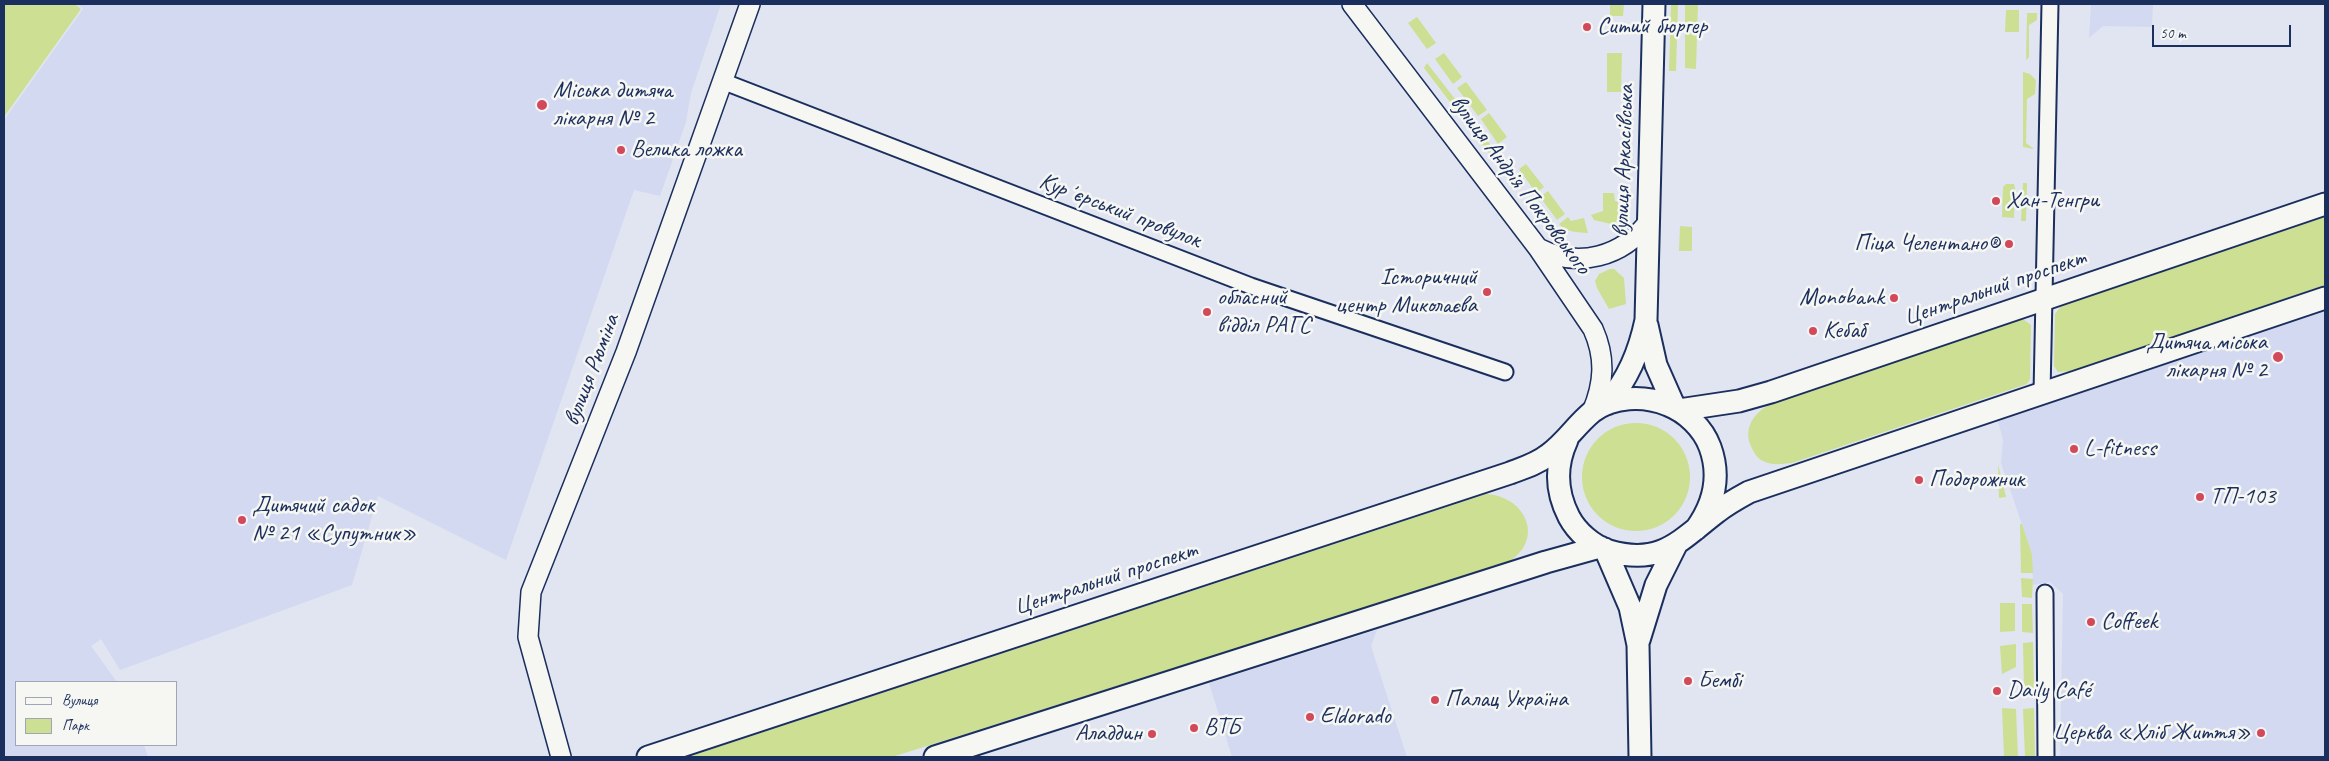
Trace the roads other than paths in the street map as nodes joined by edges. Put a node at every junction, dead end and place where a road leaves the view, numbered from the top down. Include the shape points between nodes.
1 (750, 4) edge
2 (1352, 4) edge
3 (1654, 4) edge
4 (2050, 4) edge
5 (722, 81) junction
6 (2325, 204) edge
7 (1649, 221) junction
8 (1538, 248) junction
9 (2325, 298) edge
10 (2044, 300) junction
11 (1646, 320) junction
12 (1505, 372) dead end
13 (2042, 393) junction
14 (1599, 408) junction
15 (1677, 409) junction
16 (1571, 433) junction
17 (1696, 529) junction
18 (1676, 545) junction
19 (1602, 548) junction
20 (2044, 593) dead end
21 (1638, 646) junction
22 (561, 757) edge
23 (648, 757) edge
24 (935, 757) edge
25 (1640, 757) edge
26 (2046, 757) edge

1 - 5 street, вулиця Рюміна
2 - 8 street, вулиця Андрія Покровського
3 - 7 main road, вулиця Аркасівська
4 - 10 street
5 - 12 street, Курʼєрський провулок via 1251,286
5 - 22 street, вулиця Рюміна via 623,361 532,592 528,637
6 - 10 main road, Центральний проспект
7 - 8 street via 1624,246 1594,258 1568,259
7 - 11 main road, вулиця Аркасівська
8 - 14 street, вулиця Андрія Покровського via 1598,341 1603,365
9 - 13 main road
10 - 13 street
10 - 15 main road, Центральний проспект via 1771,392 1739,401
11 - 14 main road, вулиця Аркасівська via 1641,343 1622,386
11 - 15 main road, вулиця Аркасівська via 1656,365
13 - 17 main road via 1749,492 1717,511
14 - 15 main road via 1624,399 1641,398
14 - 16 main road
15 - 17 main road, вулиця Аркасівська via 1701,431 1714,458 1715,489
16 - 19 main road via 1562,450 1558,469 1563,506 1584,537
16 - 23 main road, Центральний проспект via 1542,459 1486,482
17 - 18 main road
18 - 19 main road via 1659,553 1641,556 1622,555
18 - 21 main road via 1656,585
19 - 21 main road via 1627,600
19 - 24 main road via 1528,568
20 - 26 street
21 - 25 main road

